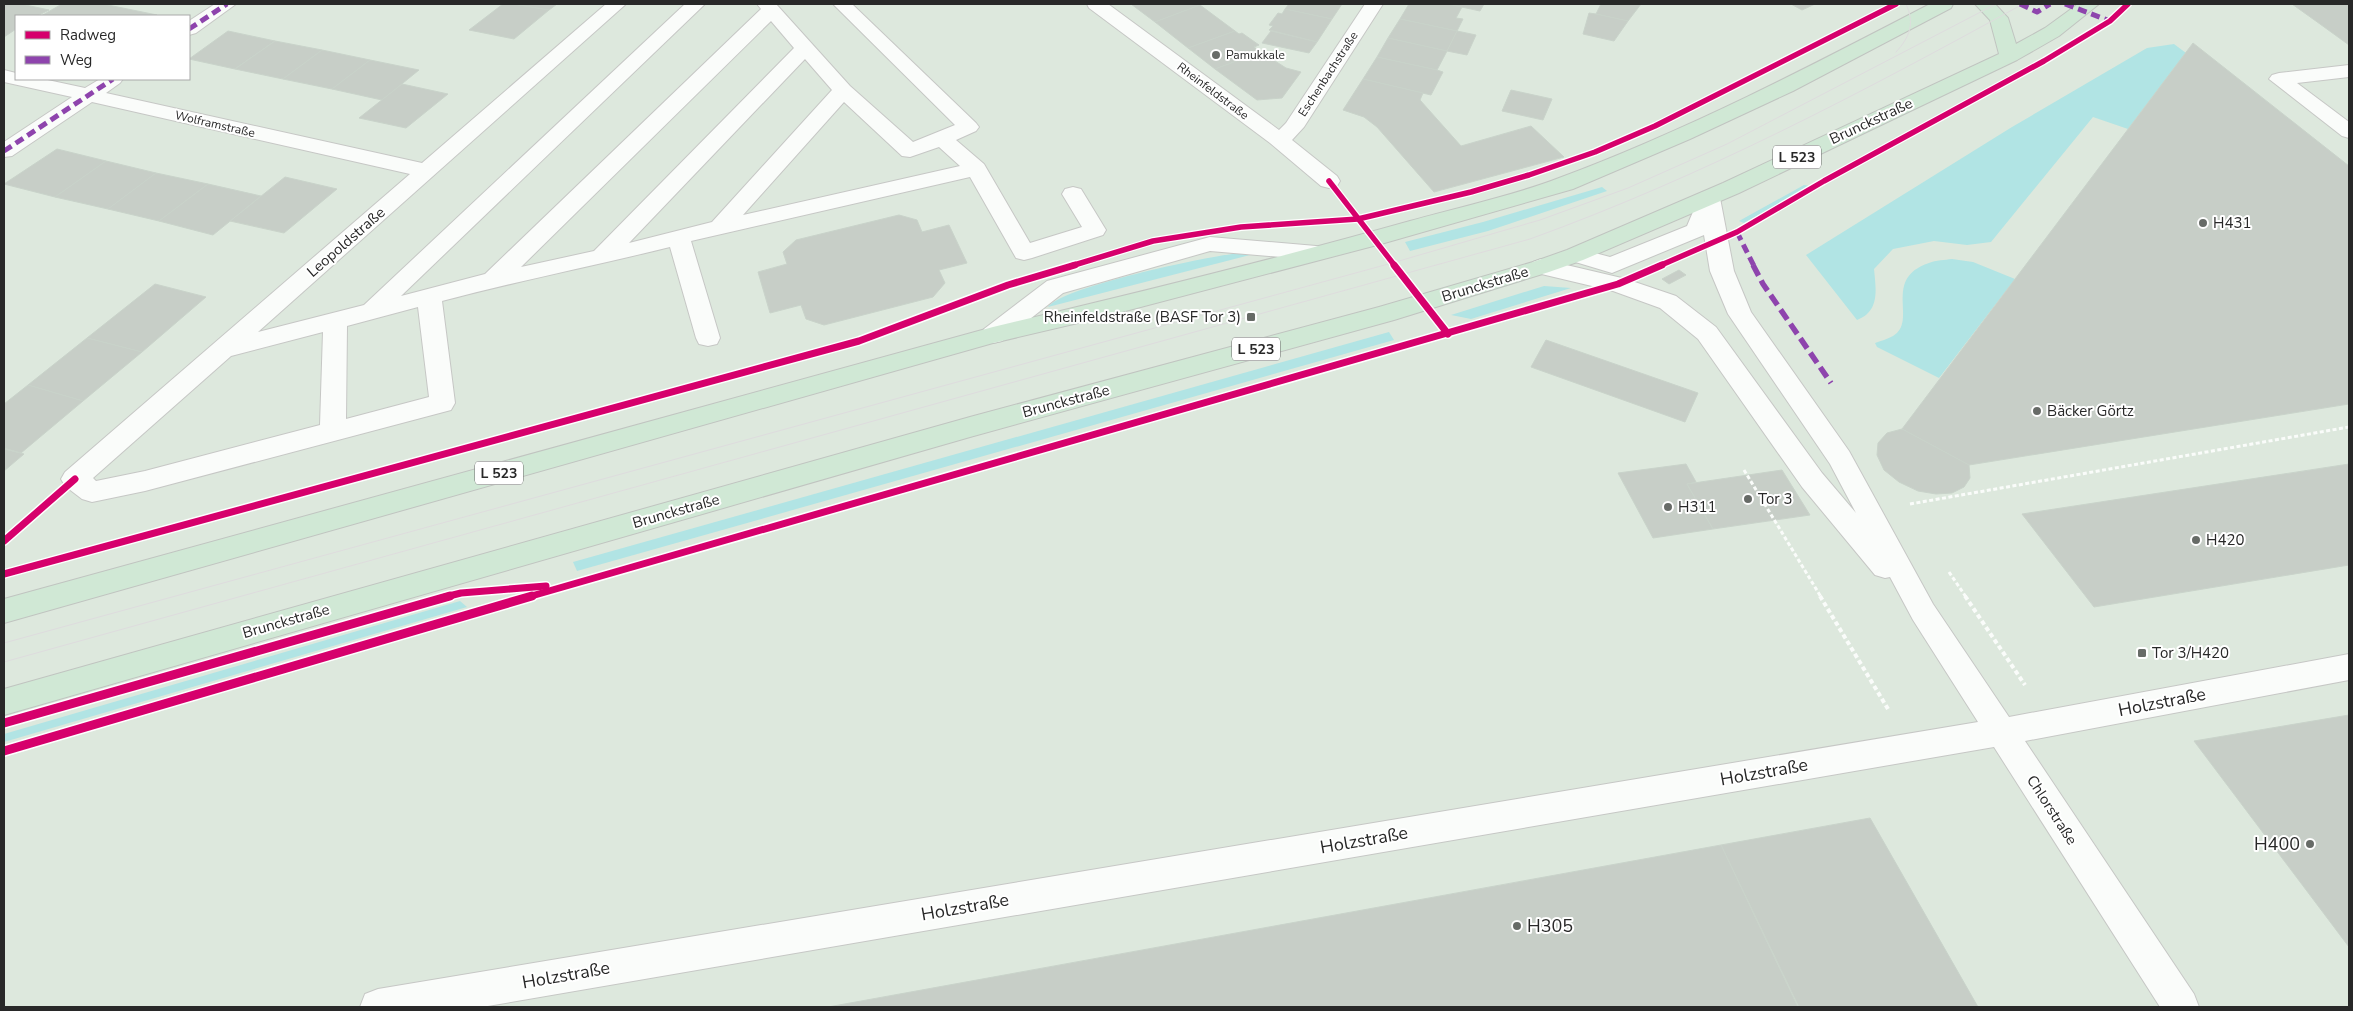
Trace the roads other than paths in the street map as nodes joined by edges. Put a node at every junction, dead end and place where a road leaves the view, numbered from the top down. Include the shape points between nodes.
1 (227, 4) edge
2 (617, 4) edge
3 (696, 4) edge
4 (842, 4) edge
5 (1096, 4) edge
6 (1374, 4) edge
7 (1984, 4) edge
8 (2090, 4) edge
9 (769, 7) edge
10 (1926, 7) edge
11 (190, 28) edge
12 (806, 47) junction
13 (2010, 56) junction
14 (2349, 71) edge
15 (22, 80) edge
16 (111, 80) edge
17 (843, 90) junction
18 (88, 95) junction
19 (2349, 132) edge
20 (942, 138) junction
21 (1277, 139) junction
22 (4, 151) edge
23 (976, 170) junction
24 (426, 171) junction
25 (1329, 181) dead end
26 (1073, 194) dead end
27 (1709, 198) junction
28 (720, 227) junction
29 (679, 238) junction
30 (1316, 252) junction
31 (1576, 255) joint
32 (602, 257) junction
33 (1541, 267) junction
34 (493, 280) junction
35 (429, 296) junction
36 (373, 310) junction
37 (335, 320) junction
38 (994, 335) junction
39 (708, 338) dead end
40 (222, 350) junction
41 (333, 432) junction
42 (4, 611) edge
43 (1923, 612) junction
44 (2349, 668) edge
45 (4, 702) edge
46 (2002, 732) junction
47 (378, 1007) edge
48 (2181, 1007) edge

1 - 11 street
2 - 24 street, Leopoldstraße
3 - 36 street
4 - 20 street via 969,127
5 - 21 street, Rheinfeldstraße
6 - 21 street, Eschenbachstraße via 1294,128
7 - 13 main road via 1999,18
8 - 13 main road, Brunckstraße / L 523 via 2052,32
9 - 12 street
9 - 34 street
10 - 30 main road, L 523 via 1786,87 1683,135 1565,184
12 - 17 street
12 - 32 street
13 - 27 main road, Brunckstraße / L 523
14 - 19 street via 2279,79
15 - 18 street, Wolframstraße
16 - 18 street
17 - 20 street via 910,151
17 - 28 street
18 - 22 street
18 - 24 street, Wolframstraße
20 - 23 street
21 - 25 street, Rheinfeldstraße
23 - 26 street via 1024,253 1095,230
23 - 28 street
24 - 40 street, Leopoldstraße
27 - 31 street via 1696,230 1612,265
27 - 43 street, Chlorstraße via 1722,271 1740,314 1840,458
28 - 29 street
29 - 32 street
29 - 39 street
30 - 38 main road, L 523
30 - 38 street via 1210,244 1055,287
31 - 33 main road, Brunckstraße / L 523
32 - 34 street
33 - 43 street, Chlorstraße via 1576,273 1668,302 1707,333 1812,480
33 - 45 main road, Brunckstraße / L 523
34 - 35 street
35 - 36 street
35 - 41 street via 442,403
36 - 37 street
37 - 40 street
37 - 41 street
38 - 42 main road, L 523
40 - 41 street, Leopoldstraße via 75,479 92,492 145,482
43 - 46 street, Chlorstraße
44 - 46 street, Holzstraße
46 - 47 street, Holzstraße
46 - 48 street, Chlorstraße

